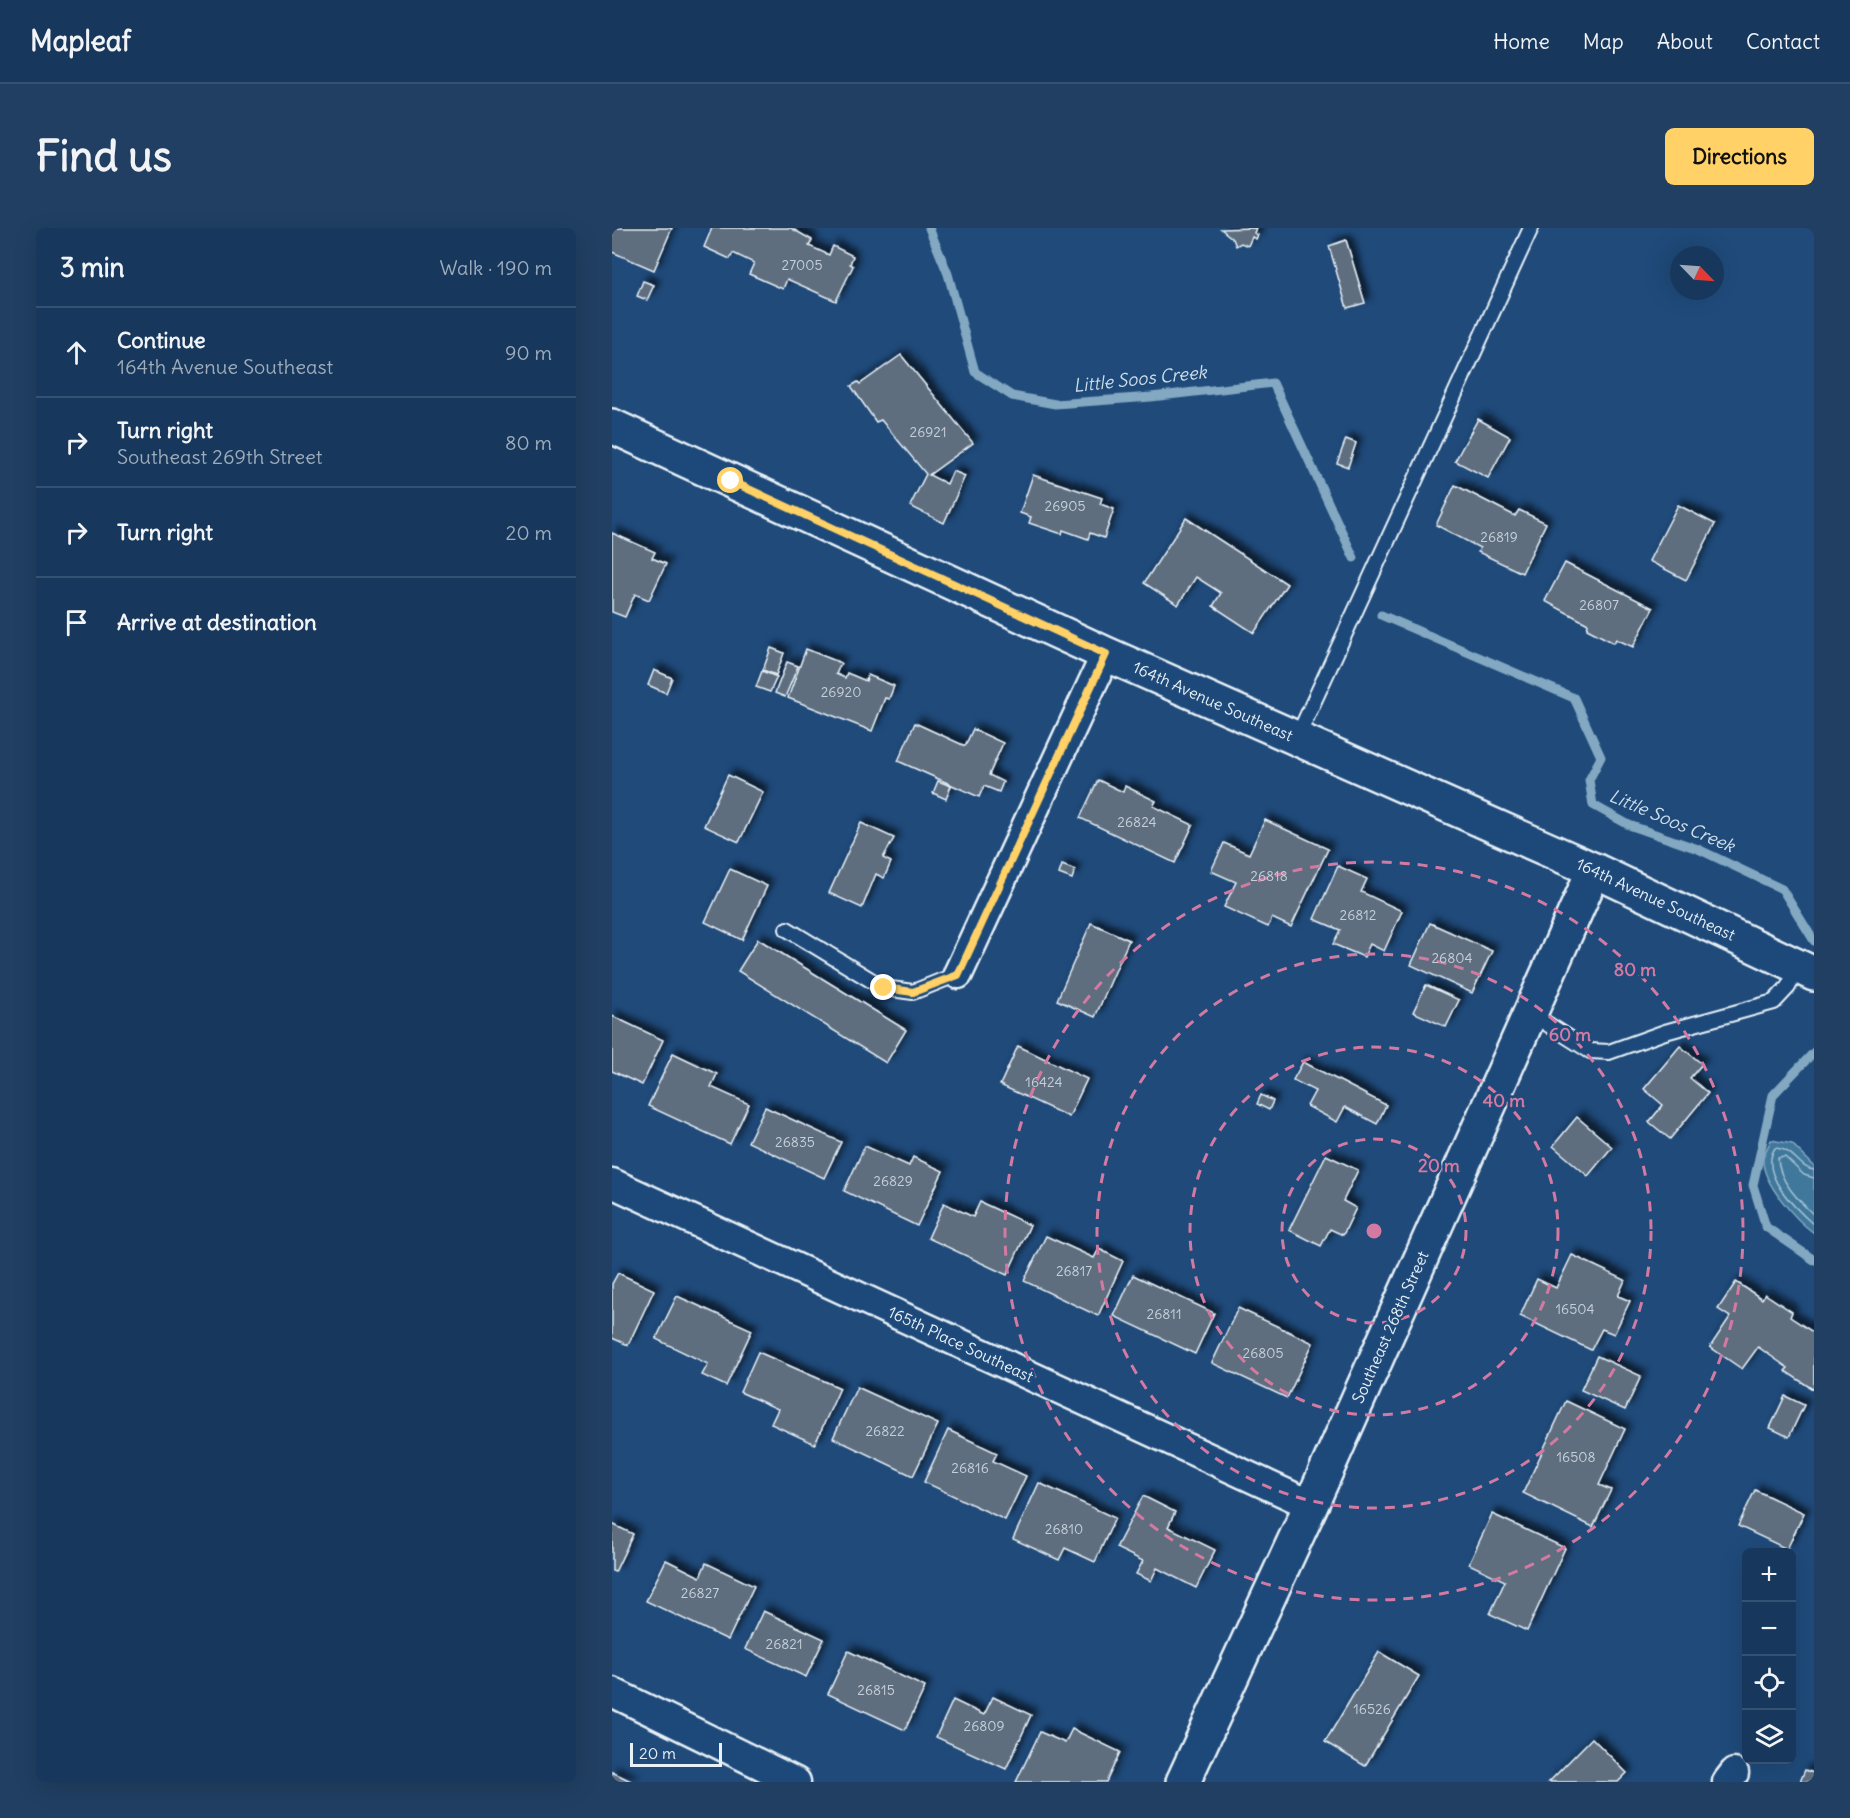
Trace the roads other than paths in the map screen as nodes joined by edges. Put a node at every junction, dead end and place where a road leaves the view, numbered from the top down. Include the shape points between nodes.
1 (1531, 228) edge
2 (612, 426) edge
3 (1106, 654) junction
4 (1297, 738) junction
5 (1594, 870) junction
6 (787, 929) dead end
7 (1806, 970) edge
8 (958, 975) joint
9 (1530, 1012) junction
10 (612, 1183) edge
11 (1311, 1505) junction
12 (612, 1692) edge
13 (796, 1782) edge
14 (1183, 1782) edge

1 - 4 lane
2 - 3 street, 164th Avenue Southeast
3 - 4 street, 164th Avenue Southeast
3 - 8 street
4 - 5 street, 164th Avenue Southeast
5 - 7 street, 164th Avenue Southeast
5 - 9 street, Southeast 268th Street
6 - 8 lane via 884,988 913,992
7 - 9 lane via 1774,1002 1609,1052 1590,1051
9 - 11 street, Southeast 268th Street
10 - 11 street, 165th Place Southeast
11 - 14 street, Southeast 268th Street
12 - 13 street

